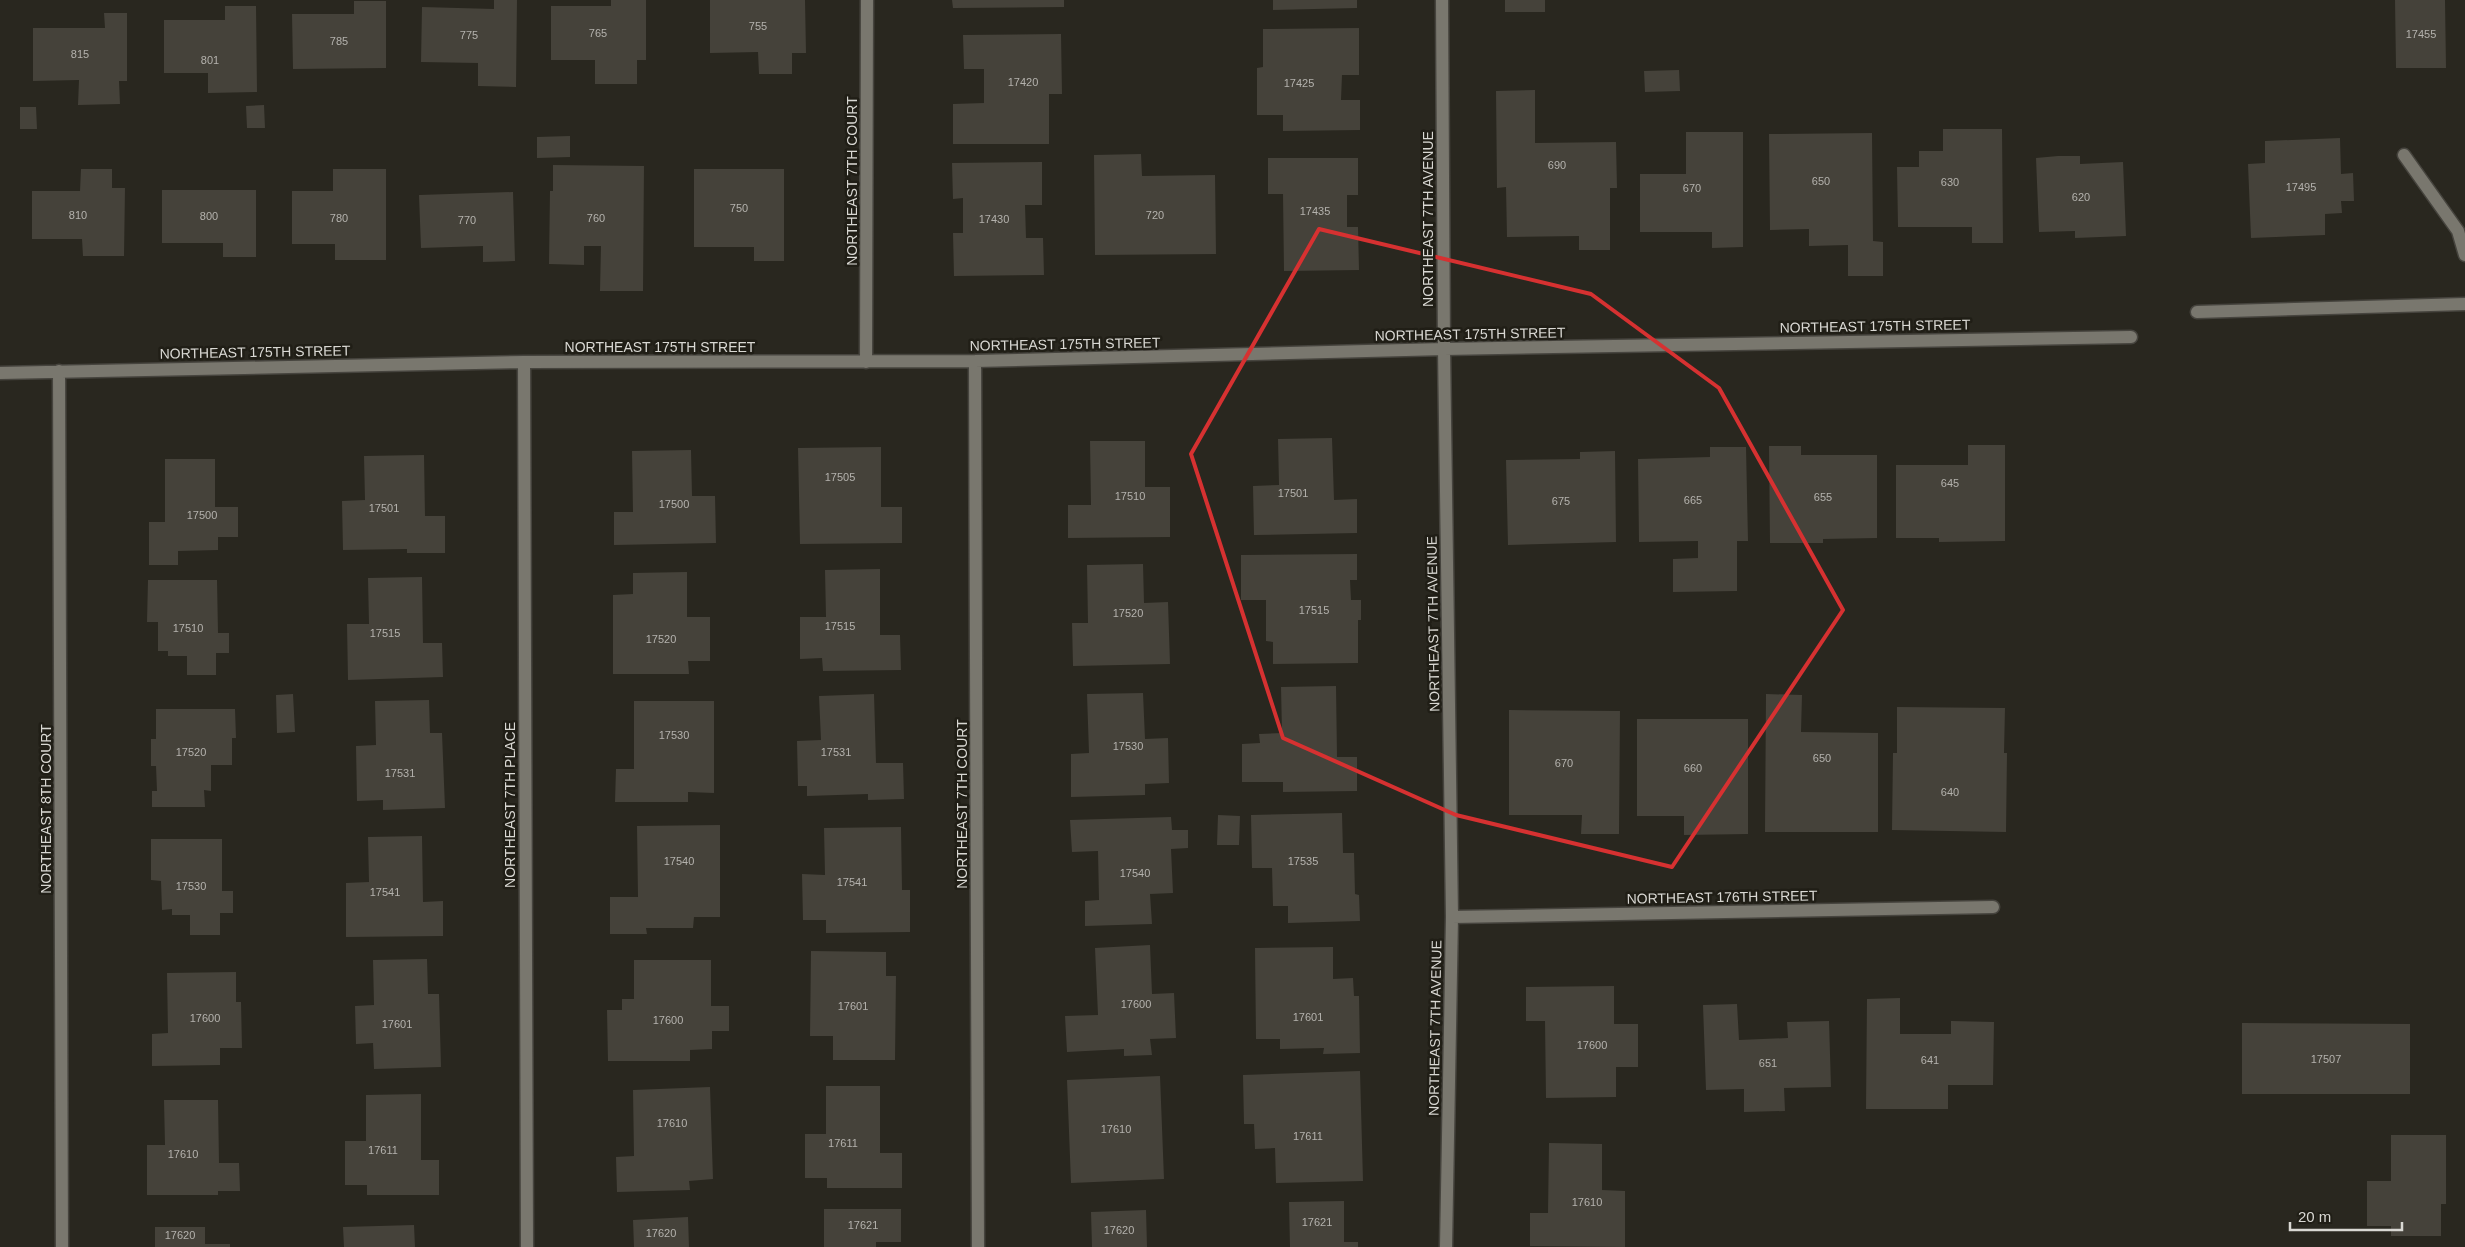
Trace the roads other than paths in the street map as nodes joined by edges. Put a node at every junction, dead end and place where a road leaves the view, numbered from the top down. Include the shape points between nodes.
1 (867, 0) edge
2 (1442, 0) edge
3 (2404, 155) dead end
4 (2465, 255) edge
5 (2465, 304) edge
6 (2197, 312) dead end
7 (2130, 336) dead end
8 (1444, 349) junction
9 (975, 361) junction
10 (524, 362) junction
11 (866, 362) junction
12 (59, 371) junction
13 (0, 373) edge
14 (1992, 907) dead end
15 (1452, 916) junction
16 (62, 1247) edge
17 (526, 1247) edge
18 (978, 1247) edge
19 (1446, 1247) edge

1 - 11 street, NORTHEAST 7TH COURT
2 - 8 street, NORTHEAST 7TH AVENUE
3 - 4 street via 2458,231
5 - 6 street
7 - 8 street, NORTHEAST 175TH STREET
8 - 9 street, NORTHEAST 175TH STREET
8 - 15 street, NORTHEAST 7TH AVENUE
9 - 11 street, NORTHEAST 175TH STREET
9 - 18 street, NORTHEAST 7TH COURT
10 - 11 street, NORTHEAST 175TH STREET
10 - 12 street, NORTHEAST 175TH STREET
10 - 17 street, NORTHEAST 7TH PLACE
12 - 13 street, NORTHEAST 175TH STREET
12 - 16 street, NORTHEAST 8TH COURT
14 - 15 street, NORTHEAST 176TH STREET
15 - 19 street, NORTHEAST 7TH AVENUE

